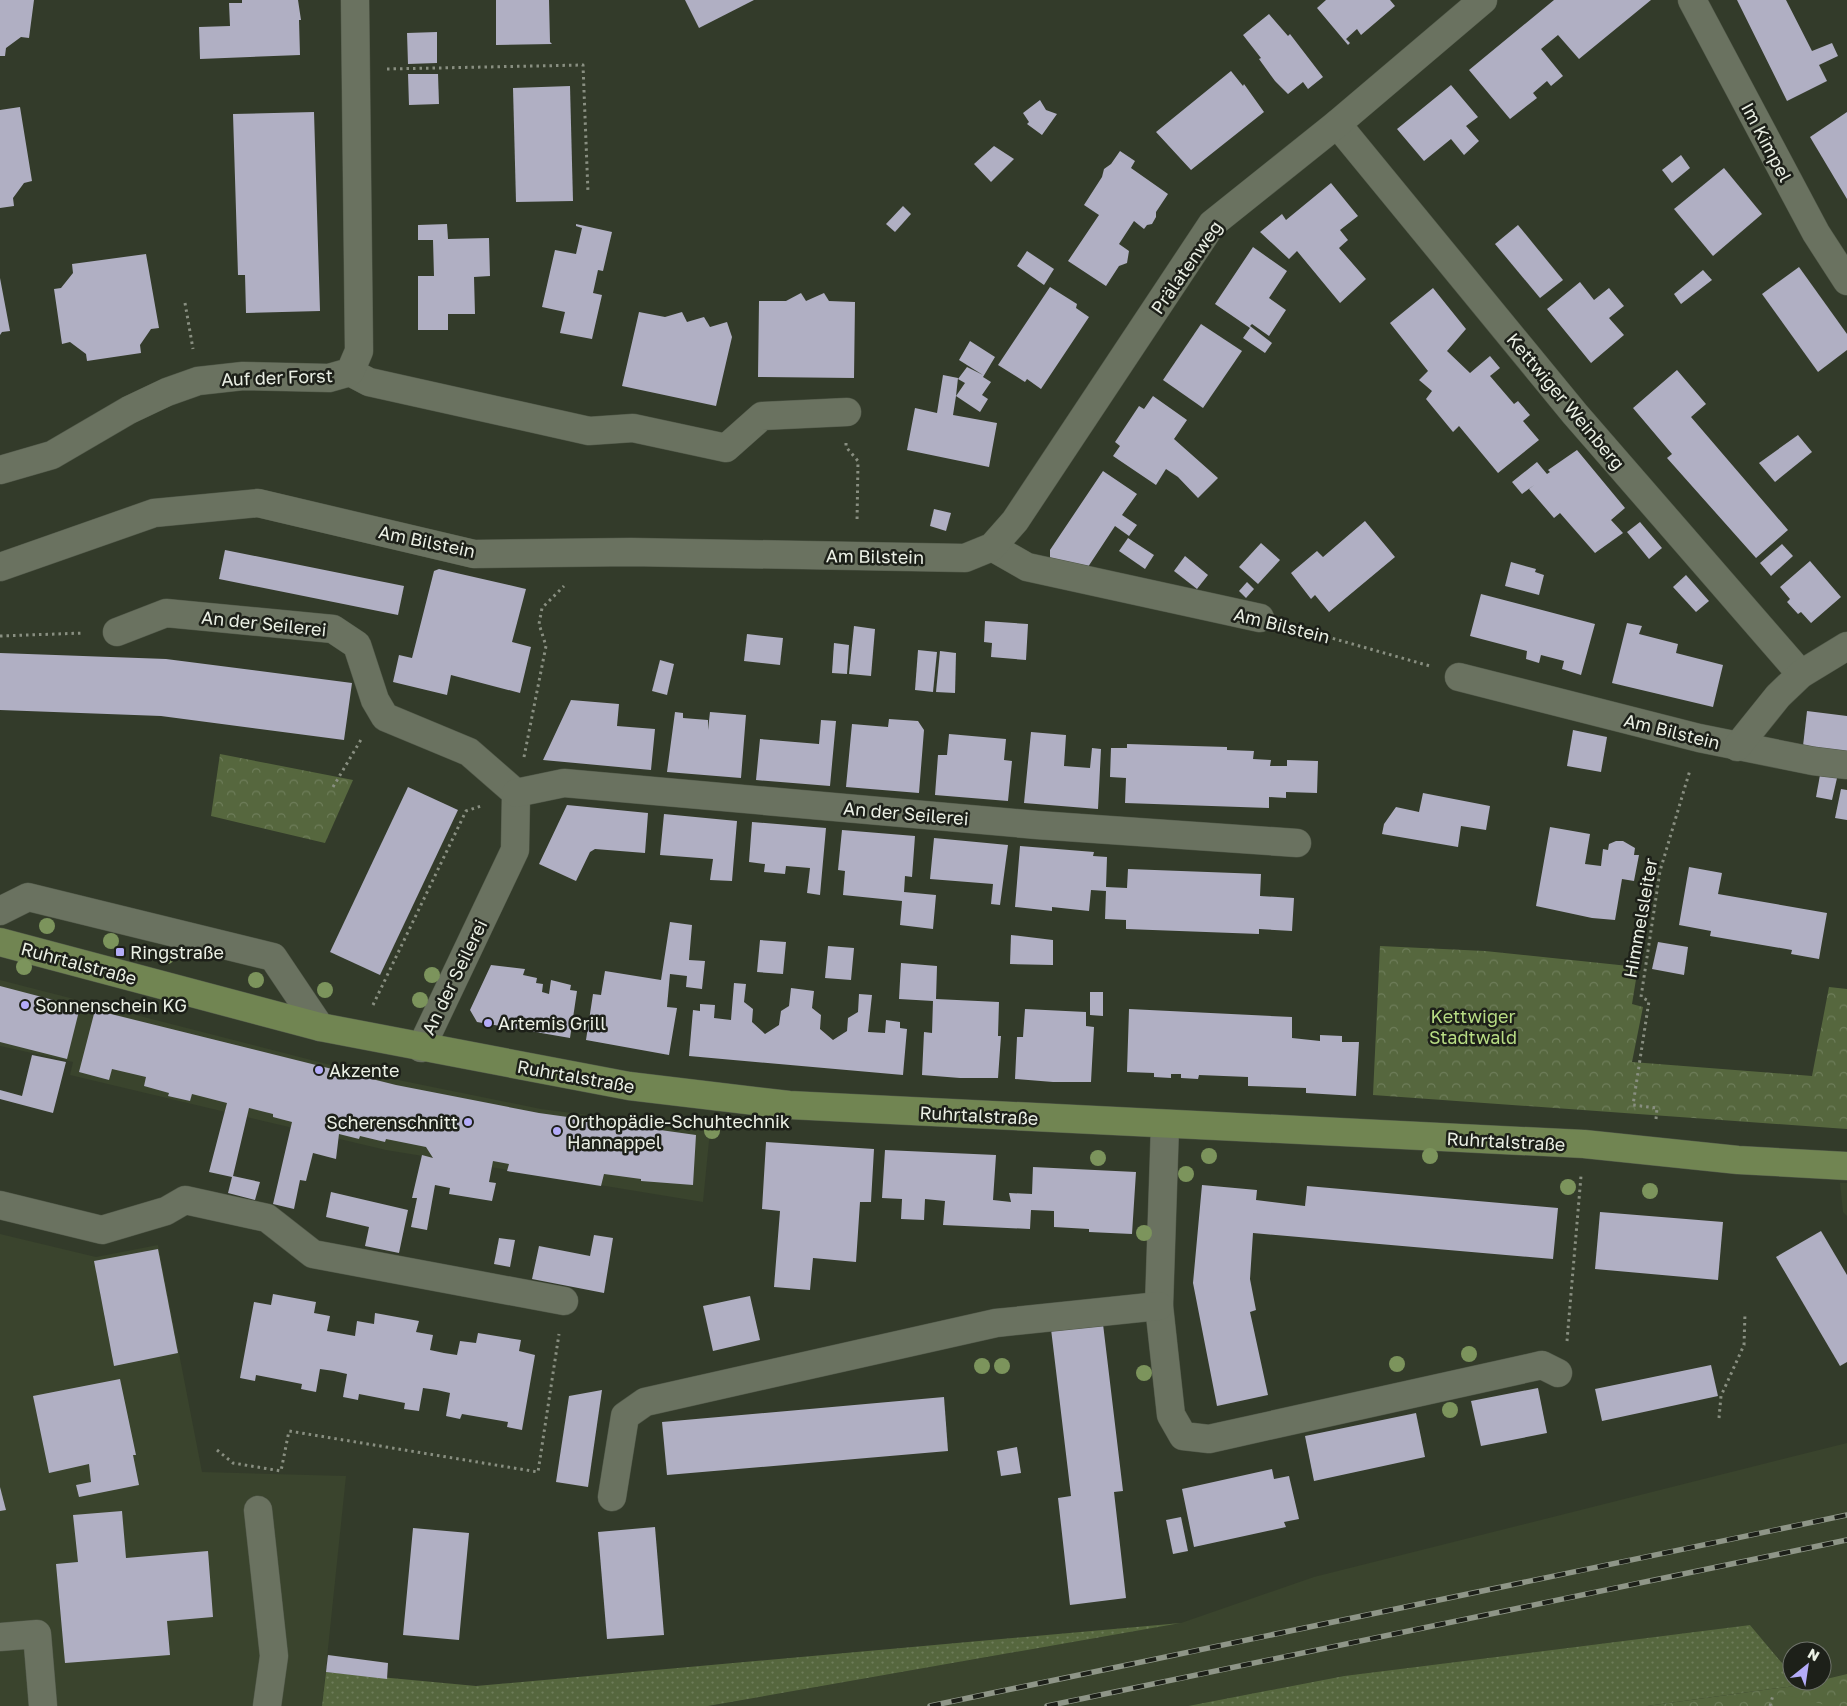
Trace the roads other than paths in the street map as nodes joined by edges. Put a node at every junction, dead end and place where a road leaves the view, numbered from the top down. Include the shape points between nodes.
1 (356, 0) edge
2 (1483, 0) edge
3 (1692, 0) edge
4 (1337, 124) junction
5 (1847, 281) edge
6 (350, 372) junction
7 (847, 412) road end
8 (0, 470) edge
9 (992, 548) junction
10 (0, 567) edge
11 (1260, 618) road end
12 (117, 632) road end
13 (1847, 646) edge
14 (1802, 674) junction
15 (1459, 677) road end
16 (1737, 747) junction
17 (1847, 765) edge
18 (516, 793) junction
19 (1297, 843) dead end
20 (0, 911) edge
21 (0, 942) edge
22 (320, 1027) junction
23 (421, 1048) junction
24 (1165, 1125) junction
25 (1847, 1166) edge
26 (0, 1205) edge
27 (564, 1301) road end
28 (1159, 1306) junction
29 (1558, 1373) road end
30 (612, 1497) dead end
31 (258, 1510) dead end
32 (0, 1637) edge
33 (43, 1706) edge
34 (267, 1706) edge

1 - 6 street, Auf der Forst via 359,351
2 - 4 street, Prälatenweg
3 - 5 street, Im Kimpel via 1816,233
4 - 9 street, Prälatenweg via 1212,224 1015,522
4 - 14 street, Kettwiger Weinberg via 1575,414
6 - 7 street via 370,382 589,432 633,428 726,448 762,416
6 - 8 street, Auf der Forst via 329,378 243,376 198,381 129,410 52,455
9 - 10 street, Am Bilstein via 965,558 631,552 474,554 258,502 154,513
9 - 11 street, Am Bilstein via 1027,567
12 - 18 street, An der Seilerei via 166,613 333,629 357,644 385,717 469,752
13 - 14 street, Am Bilstein
14 - 16 street, Am Bilstein via 1778,696
15 - 16 street, Am Bilstein
16 - 17 street, Am Bilstein
18 - 19 street, An der Seilerei via 564,783 1037,825
18 - 23 street, An der Seilerei via 516,850
20 - 22 street via 28,896 273,957
21 - 22 main road, Ruhrtalstraße
22 - 23 main road, Ruhrtalstraße
23 - 24 main road, Ruhrtalstraße via 629,1086 789,1105
24 - 25 main road, Ruhrtalstraße via 1584,1144 1738,1160
24 - 28 street
26 - 27 street via 102,1230 166,1211 185,1200 267,1218 313,1254
28 - 29 street via 1171,1415 1183,1436 1209,1439 1279,1426 1542,1366
28 - 30 street via 996,1323 646,1402 625,1416
31 - 34 street via 274,1656
32 - 33 street via 37,1634

